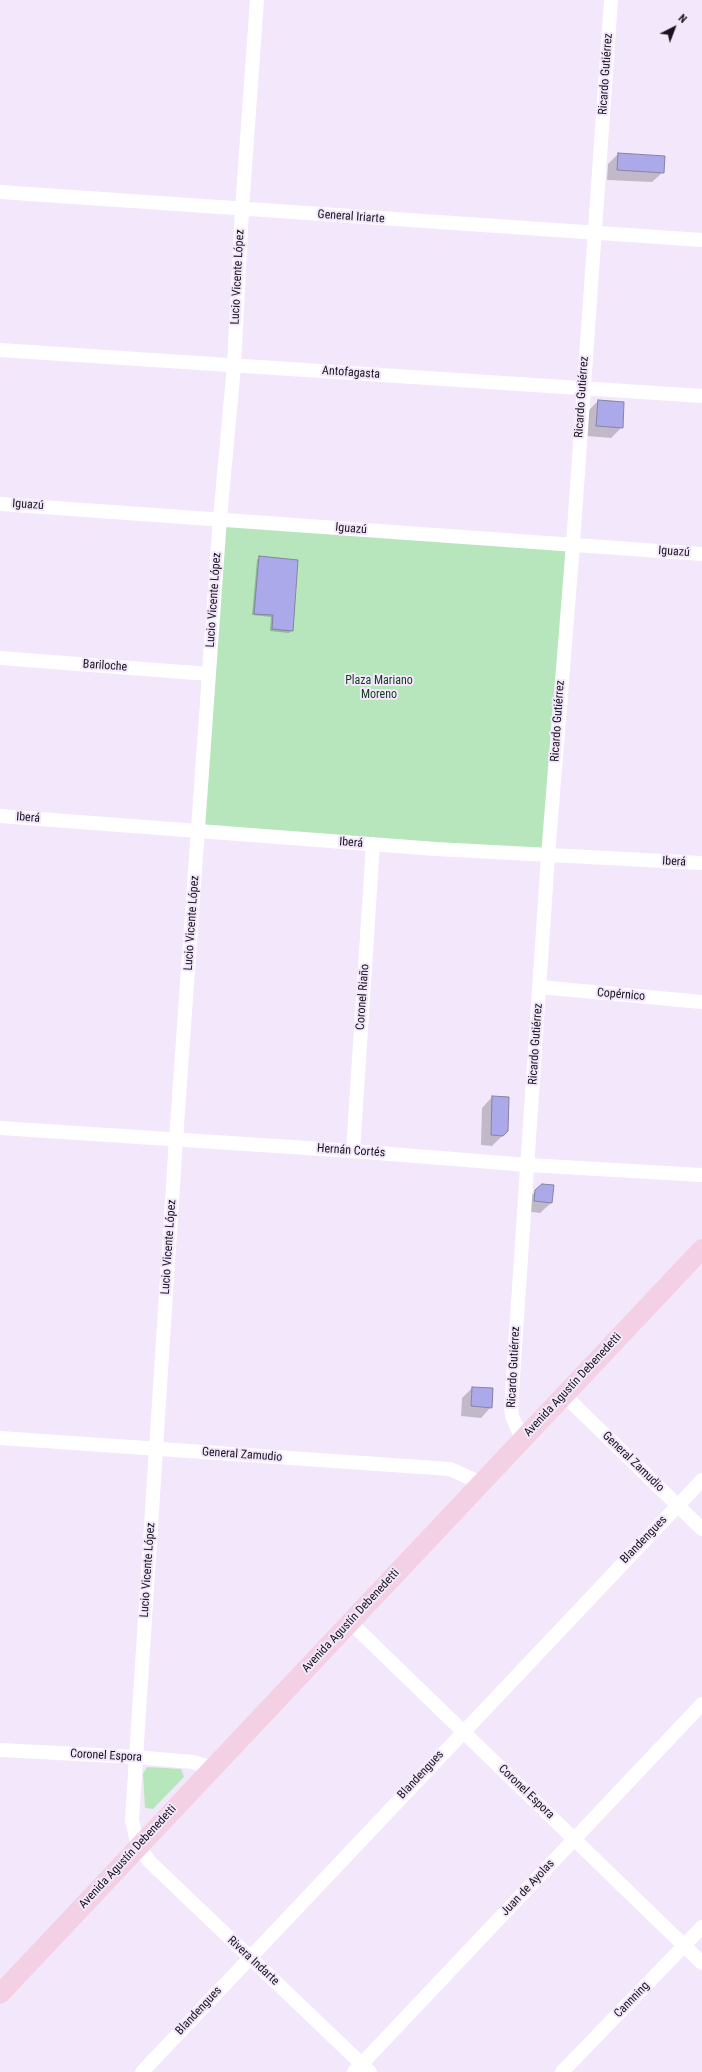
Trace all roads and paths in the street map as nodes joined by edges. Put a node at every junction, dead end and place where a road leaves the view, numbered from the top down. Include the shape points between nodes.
1 (257, 0) edge
2 (611, 0) edge
3 (0, 192) edge
4 (242, 209) junction
5 (594, 234) junction
6 (702, 240) edge
7 (0, 350) edge
8 (234, 366) junction
9 (582, 387) junction
10 (702, 396) edge
11 (0, 504) edge
12 (220, 518) junction
13 (572, 544) junction
14 (702, 554) edge
15 (0, 658) edge
16 (209, 674) junction
17 (0, 816) edge
18 (199, 830) junction
19 (373, 844) junction
20 (548, 856) junction
21 (702, 863) edge
22 (540, 987) junction
23 (702, 1002) edge
24 (0, 1128) edge
25 (176, 1139) junction
26 (353, 1151) junction
27 (528, 1165) junction
28 (702, 1175) edge
29 (702, 1249) edge
30 (564, 1395) junction
31 (0, 1438) edge
32 (522, 1439) junction
33 (156, 1448) junction
34 (702, 1480) edge
35 (481, 1482) junction
36 (678, 1505) junction
37 (702, 1529) edge
38 (350, 1622) junction
39 (702, 1704) edge
40 (463, 1732) junction
41 (0, 1750) edge
42 (136, 1757) junction
43 (212, 1768) junction
44 (575, 1839) junction
45 (138, 1846) junction
46 (702, 1927) edge
47 (684, 1946) junction
48 (249, 1958) junction
49 (702, 1962) edge
50 (0, 1994) edge
51 (362, 2069) edge
52 (142, 2072) edge
53 (562, 2072) edge

1 - 4 street, Lucio Vicente López
2 - 5 street, Ricardo Gutiérrez
3 - 4 street, General Iriarte
4 - 5 street, General Iriarte
4 - 8 street, Lucio Vicente López
5 - 6 street, General Iriarte
5 - 9 street, Ricardo Gutiérrez
7 - 8 street, Antofagasta
8 - 9 street, Antofagasta
8 - 12 street, Lucio Vicente López
9 - 10 street, Antofagasta
9 - 13 street, Ricardo Gutiérrez
11 - 12 street, Iguazú
12 - 13 street, Iguazú
12 - 16 street, Lucio Vicente López
13 - 14 street, Iguazú
13 - 20 street, Ricardo Gutiérrez
15 - 16 street, Bariloche
16 - 18 street, Lucio Vicente López
17 - 18 street, Iberá
18 - 19 street, Iberá
18 - 25 street, Lucio Vicente López
19 - 20 street, Iberá
19 - 26 street, Coronel Riaño
20 - 21 street, Iberá
20 - 22 street, Ricardo Gutiérrez
22 - 23 street, Copérnico
22 - 27 street, Ricardo Gutiérrez
24 - 25 street, Hernán Cortés
25 - 26 street, Hernán Cortés
25 - 33 street, Lucio Vicente López
26 - 27 street, Hernán Cortés
27 - 28 street, Hernán Cortés
27 - 32 street, Ricardo Gutiérrez via 511,1407
29 - 30 main road, Avenida Agustín Debenedetti
30 - 32 main road, Avenida Agustín Debenedetti
30 - 36 street, General Zamudio
31 - 33 street, General Zamudio
32 - 35 main road, Avenida Agustín Debenedetti
33 - 35 street, General Zamudio via 450,1469
33 - 42 street, Lucio Vicente López
34 - 36 street, Blandengues
35 - 38 main road, Avenida Agustín Debenedetti
36 - 37 street, General Zamudio
36 - 40 street, Blandengues
38 - 40 street, Coronel Espora
38 - 43 main road, Avenida Agustín Debenedetti
39 - 44 street, Juan de Ayolas
40 - 44 street, Coronel Espora
40 - 48 street, Blandengues
41 - 42 street, Coronel Espora
42 - 43 street, Coronel Espora via 193,1762
42 - 45 street, Lucio Vicente López via 132,1820
43 - 45 main road, Avenida Agustín Debenedetti
44 - 47 street, Coronel Espora
44 - 51 street, Juan de Ayolas
45 - 48 street, Rivera Indarte via 150,1862
45 - 50 main road, Avenida Agustín Debenedetti
46 - 47 street, Cannning
47 - 49 street, Coronel Espora
47 - 53 street, Cannning
48 - 51 street, Rivera Indarte
48 - 52 street, Blandengues

